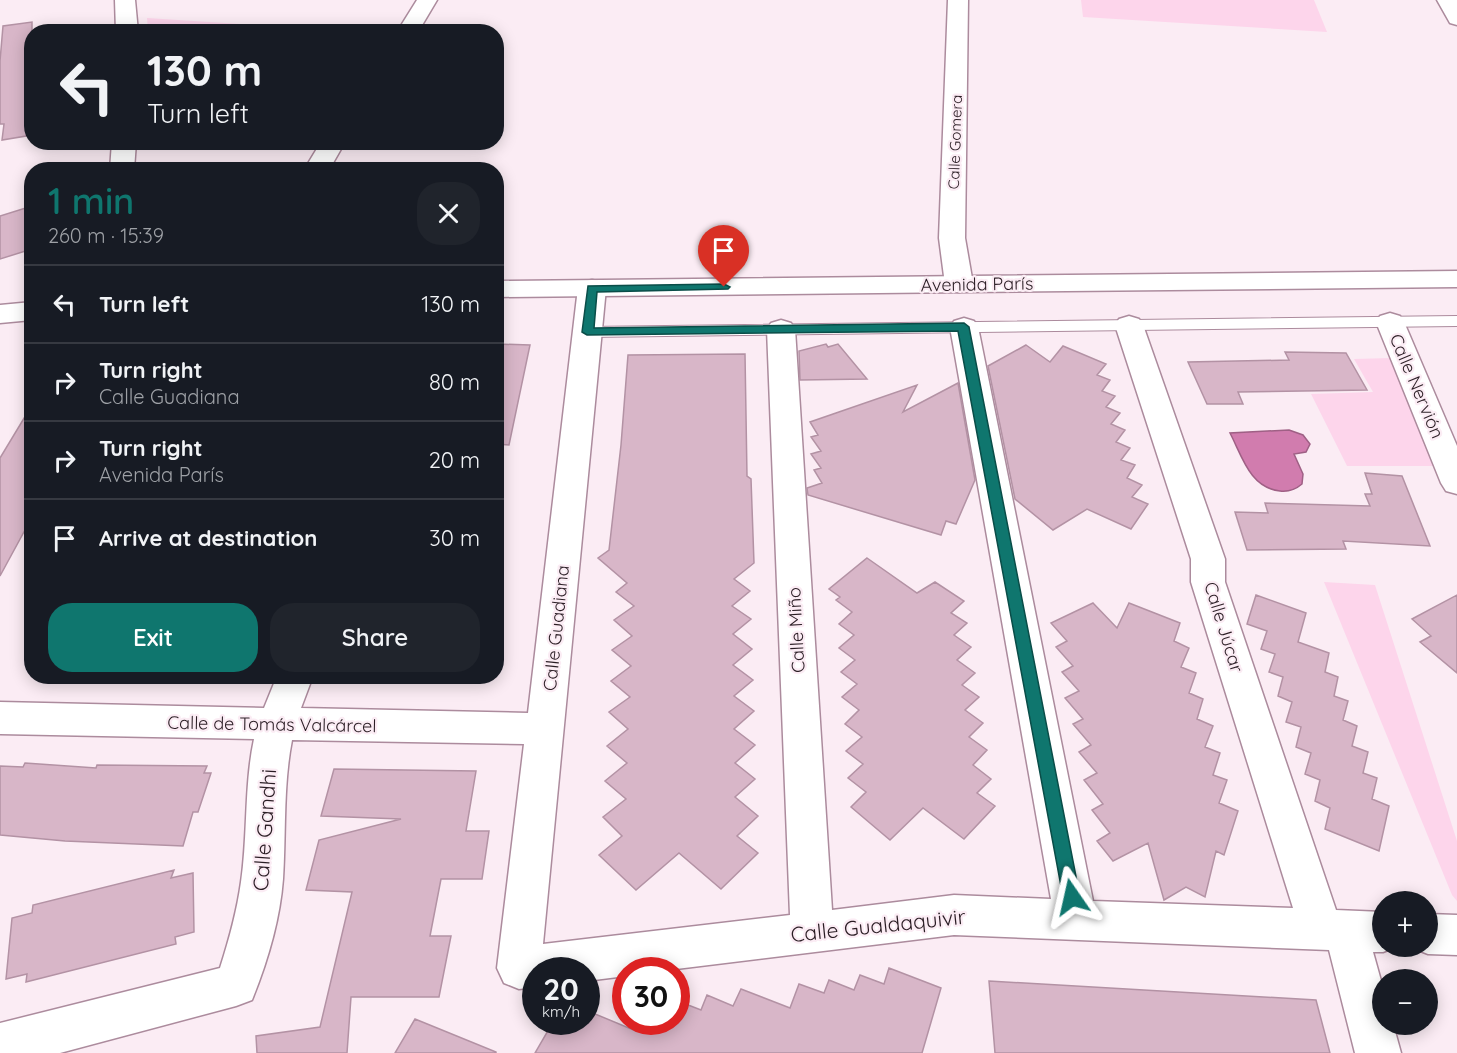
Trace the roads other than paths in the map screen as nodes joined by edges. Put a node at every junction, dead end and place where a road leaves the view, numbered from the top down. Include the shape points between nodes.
1 (125, 0) edge
2 (427, 0) edge
3 (958, 0) edge
4 (1447, 0) edge
5 (1457, 19) edge
6 (127, 24) edge
7 (412, 24) edge
8 (1457, 279) edge
9 (959, 284) junction
10 (592, 288) junction
11 (504, 289) edge
12 (24, 312) edge
13 (0, 314) edge
14 (1457, 321) edge
15 (1390, 322) junction
16 (1129, 325) junction
17 (964, 327) junction
18 (781, 329) junction
19 (587, 332) junction
20 (1457, 483) edge
21 (292, 684) edge
22 (0, 718) edge
23 (276, 725) junction
24 (545, 729) junction
25 (1076, 920) junction
26 (1350, 931) edge
27 (812, 932) junction
28 (1438, 934) edge
29 (1457, 935) edge
30 (519, 968) joint
31 (0, 1046) edge
32 (1378, 1053) edge

1 - 6 street
2 - 7 street
3 - 9 street, Calle Gomera via 952,238
4 - 5 street
8 - 9 street, Avenida París
9 - 10 street, Avenida París
10 - 11 street, Avenida París
10 - 19 street, Calle Guadiana
12 - 13 street
14 - 15 lane
15 - 16 lane
15 - 20 street, Calle Nervión
16 - 17 lane
16 - 26 street, Calle Júcar via 1208,560 1208,582
17 - 18 lane
17 - 25 street
18 - 19 lane
18 - 27 street, Calle Miño
19 - 24 street, Calle Guadiana
21 - 23 street, Calle Gandhi
22 - 23 street, Calle de Tomás Valcárcel
23 - 24 street, Calle de Tomás Valcárcel
23 - 31 street, Calle Gandhi via 268,764 259,905 236,985
24 - 30 street, Calle Guadiana
25 - 26 street, Calle Gualdaquivir
25 - 27 street, Calle Gualdaquivir via 954,915
26 - 32 street, Calle Júcar
27 - 30 street, Calle Gualdaquivir
28 - 29 street

